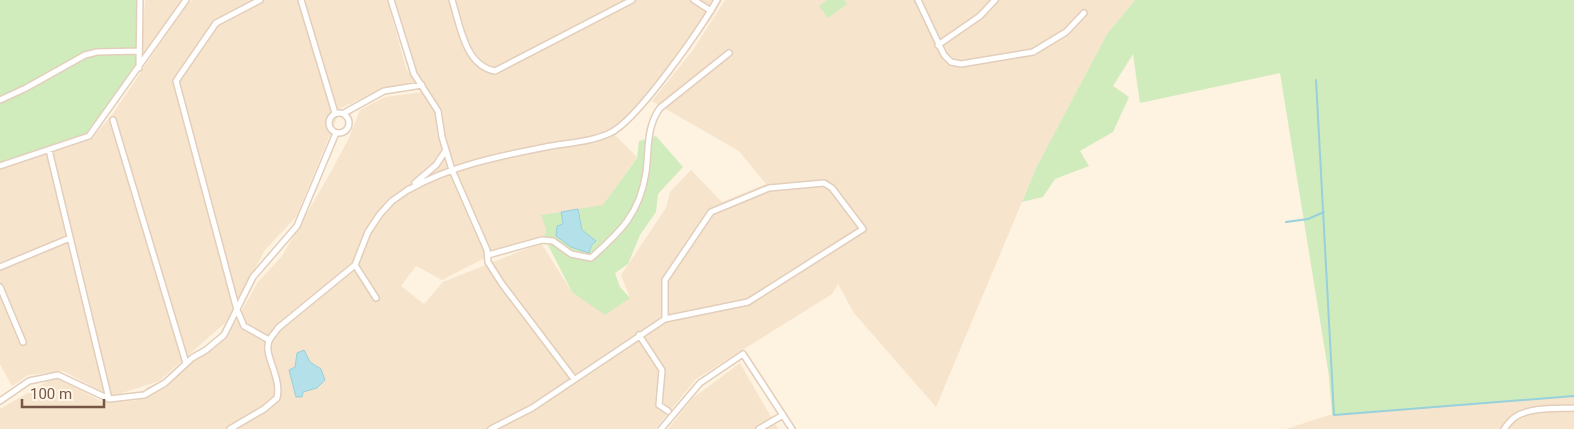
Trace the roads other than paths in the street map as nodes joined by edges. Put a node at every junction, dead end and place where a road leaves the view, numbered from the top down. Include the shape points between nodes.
1 (140, 0) edge
2 (186, 0) edge
3 (260, 0) edge
4 (301, 0) edge
5 (391, 0) edge
6 (452, 0) edge
7 (632, 0) edge
8 (694, 0) edge
9 (717, 0) edge
10 (918, 0) edge
11 (995, 0) edge
12 (711, 11) junction
13 (1084, 13) dead end
14 (938, 45) junction
15 (139, 52) junction
16 (729, 53) dead end
17 (139, 69) junction
18 (422, 85) junction
19 (0, 100) edge
20 (335, 113) junction
21 (344, 113) junction
22 (113, 120) dead end
23 (336, 133) junction
24 (49, 150) junction
25 (446, 150) junction
26 (0, 166) edge
27 (452, 170) junction
28 (408, 190) junction
29 (70, 238) junction
30 (488, 255) junction
31 (355, 264) junction
32 (0, 267) edge
33 (0, 287) edge
34 (376, 298) dead end
35 (237, 310) junction
36 (665, 318) junction
37 (640, 335) junction
38 (269, 340) junction
39 (23, 342) dead end
40 (186, 363) junction
41 (574, 379) junction
42 (109, 399) junction
43 (0, 401) edge
44 (1574, 408) edge
45 (668, 411) dead end
46 (783, 415) junction
47 (230, 429) edge
48 (491, 429) edge
49 (661, 429) edge
50 (759, 429) edge
51 (792, 429) edge
52 (1504, 429) edge

1 - 15 street
2 - 17 street
3 - 35 street via 216,23 176,81
4 - 20 street
5 - 18 street via 414,74
6 - 7 street via 468,51 478,64 495,71
8 - 12 street
9 - 12 street
10 - 14 street
11 - 14 street via 980,16
12 - 27 street via 645,101 611,133
13 - 14 street via 1066,32 1033,52 962,64 951,62
15 - 17 street
15 - 19 street via 85,55
16 - 30 street via 660,108 651,126 646,174 632,216 591,258 571,254 554,241 542,240
17 - 24 street via 89,136
18 - 21 street via 384,92
18 - 25 street via 438,111
20 - 21 street
20 - 23 street via 328,123
21 - 23 street via 349,125 346,131
22 - 40 street
23 - 35 street via 297,226 253,277
24 - 26 street
24 - 29 street
25 - 27 street
25 - 28 street via 436,165
27 - 28 street via 426,179
27 - 30 street
28 - 31 street via 380,214 368,232
29 - 32 street
29 - 42 street
30 - 41 street via 488,262 502,284
31 - 34 street
31 - 38 street via 295,313
33 - 39 street
35 - 38 street via 244,326
35 - 40 street via 224,334
36 - 36 street via 665,280 711,212 769,188 824,182 863,229 748,302
36 - 37 street
37 - 41 street
37 - 45 street via 662,370 659,405
38 - 47 street via 271,362 278,380 277,398
40 - 42 street via 165,383 144,395
41 - 48 street via 532,408
42 - 43 street via 58,375 30,381
44 - 52 street via 1524,414 1514,417
46 - 49 street via 743,354 700,383
46 - 50 street
46 - 51 street

